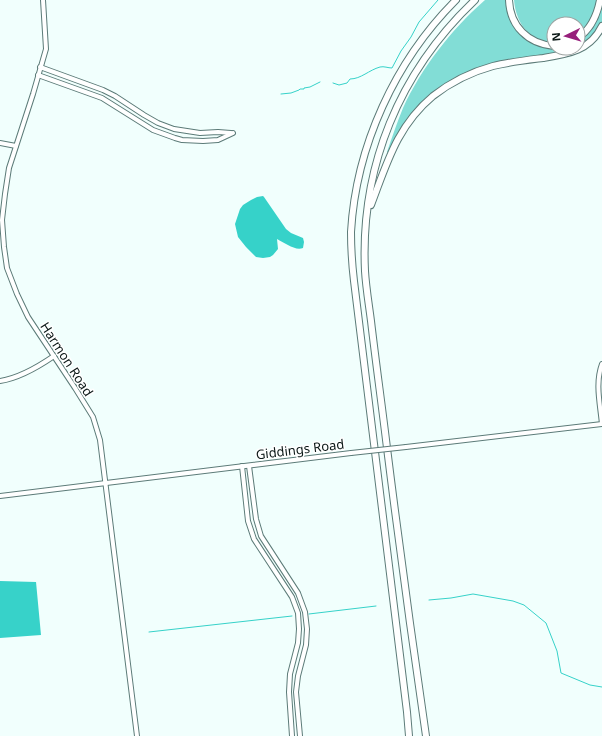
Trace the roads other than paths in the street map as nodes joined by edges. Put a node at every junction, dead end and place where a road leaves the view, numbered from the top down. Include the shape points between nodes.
1 (43, 0) edge
2 (456, 0) edge
3 (475, 0) edge
4 (510, 0) edge
5 (600, 0) edge
6 (602, 26) edge
7 (586, 32) edge
8 (546, 45) edge
9 (40, 67) junction
10 (38, 75) junction
11 (0, 143) edge
12 (16, 146) junction
13 (367, 214) junction
14 (54, 356) junction
15 (602, 364) edge
16 (0, 381) edge
17 (602, 424) edge
18 (242, 466) junction
19 (249, 466) junction
20 (105, 483) junction
21 (0, 496) edge
22 (137, 736) edge
23 (292, 736) edge
24 (300, 736) edge
25 (409, 736) edge
26 (426, 736) edge

1 - 9 street, Harmon Road via 46,50
2 - 25 highway via 414,50 380,113 357,184 351,233 354,281
3 - 13 highway via 436,42 402,96 379,156
4 - 8 highway via 513,18 519,29 533,40
5 - 7 highway via 597,13
6 - 13 highway via 589,43 573,52 484,68 462,77 434,96 415,114 397,140
9 - 10 street, Harmon Road
9 - 10 street via 109,93 158,123 174,129 200,133 233,133 218,140 175,138 153,130 102,98
10 - 12 street, Harmon Road
11 - 12 street
12 - 14 street, Harmon Road via 5,194 2,220 4,247 17,294 28,317
13 - 26 highway via 366,280
14 - 16 street via 28,372
14 - 20 street, Harmon Road via 93,417 100,440
15 - 17 street via 598,386
17 - 19 street, Giddings Road, bridge
18 - 19 street, Giddings Road
18 - 20 street, Giddings Road
18 - 23 street via 248,521 254,539 292,597 298,613 298,643 290,674 289,692
19 - 24 street via 256,519 261,536 298,593 305,612 306,645 296,692
20 - 21 street, Giddings Road
20 - 22 street, Harmon Road

